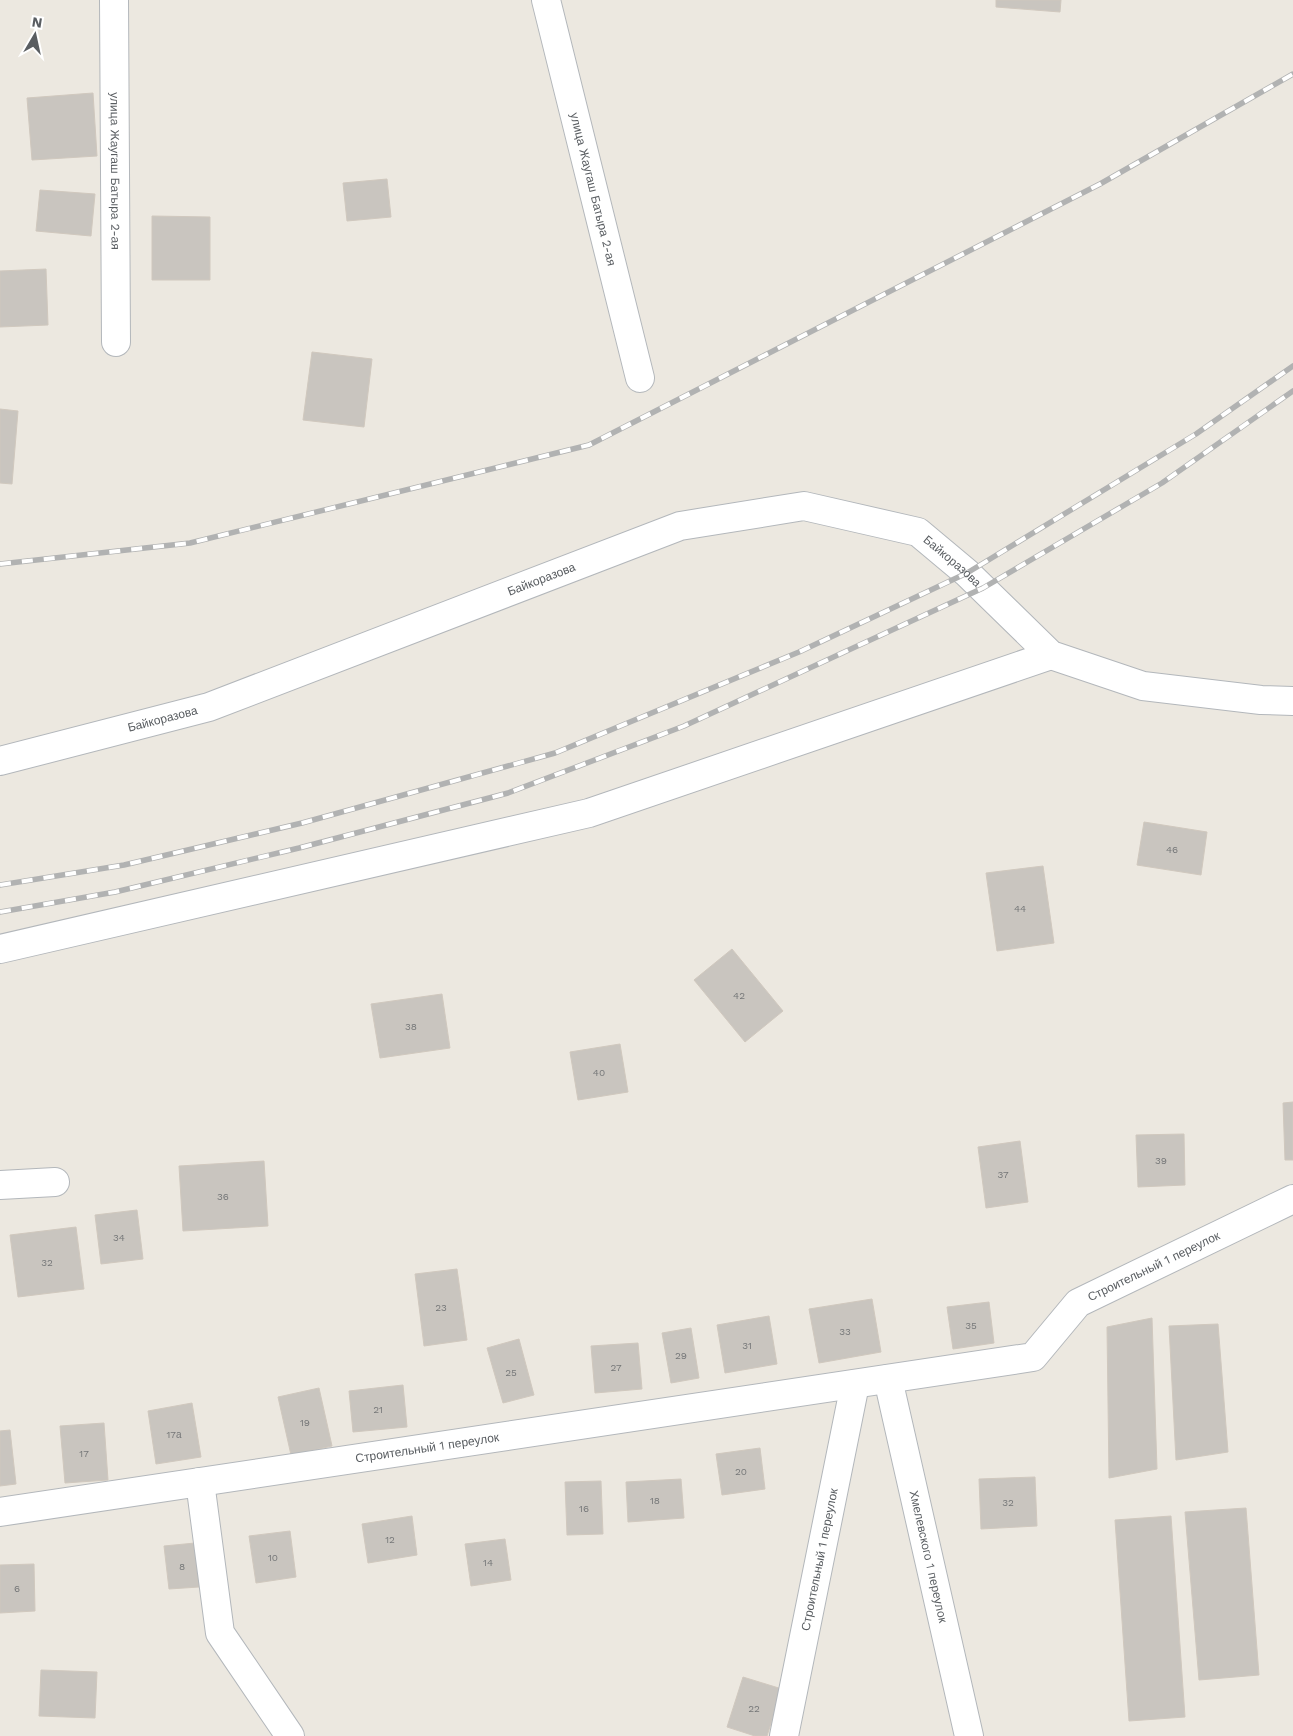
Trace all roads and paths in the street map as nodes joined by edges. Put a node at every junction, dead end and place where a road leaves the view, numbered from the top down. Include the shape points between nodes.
1 (114, 0) edge
2 (546, 0) edge
3 (116, 342) dead end
4 (640, 378) dead end
5 (1051, 655) junction
6 (1293, 701) edge
7 (0, 761) edge
8 (0, 949) edge
9 (55, 1182) dead end
10 (0, 1185) edge
11 (1293, 1199) edge
12 (888, 1379) junction
13 (855, 1384) junction
14 (200, 1482) junction
15 (0, 1512) edge
16 (290, 1736) edge
17 (784, 1736) edge
18 (968, 1736) edge

1 - 3 street, улица Жаугаш Батыра 2-ая
2 - 4 street, улица Жаугаш Батыра 2-ая
5 - 6 street, Байкоразова via 1143,686
5 - 7 street, Байкоразова via 967,573 918,532 804,506 680,526 209,707
5 - 8 street via 589,813
9 - 10 street
11 - 12 street, Строительный 1 переулок via 1078,1303 1033,1357
12 - 13 street, Строительный 1 переулок
12 - 18 street, Хмелевского 1 переулок
13 - 14 street, Строительный 1 переулок
13 - 17 street, Строительный 1 переулок
14 - 15 street, Строительный 1 переулок
14 - 16 street via 220,1633

